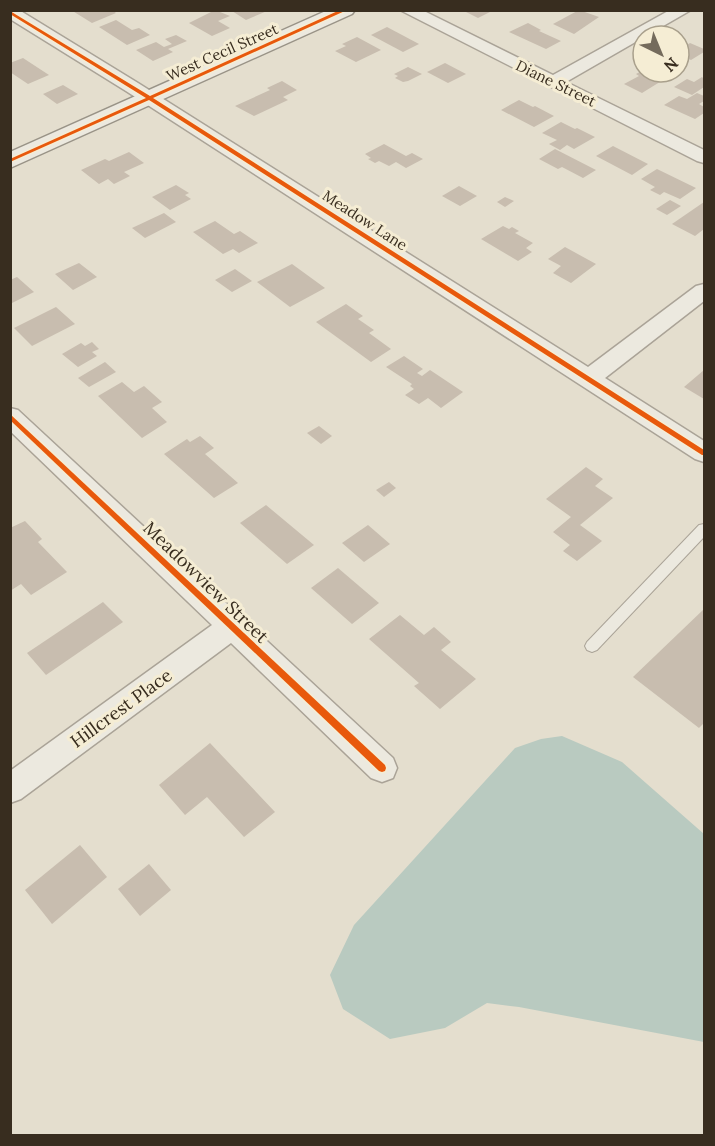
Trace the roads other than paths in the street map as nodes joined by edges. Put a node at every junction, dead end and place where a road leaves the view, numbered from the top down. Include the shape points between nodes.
1 (345, 10) edge
2 (408, 10) edge
3 (683, 10) edge
4 (10, 12) edge
5 (553, 82) junction
6 (150, 99) junction
7 (705, 157) edge
8 (10, 161) edge
9 (705, 291) edge
10 (588, 379) junction
11 (10, 416) edge
12 (705, 453) edge
13 (705, 529) edge
14 (231, 627) junction
15 (592, 646) dead end
16 (382, 768) dead end
17 (10, 789) edge

1 - 6 main road, West Cecil Street
2 - 5 street, Diane Street
3 - 5 street
4 - 6 street, Meadow Lane
5 - 7 street, Diane Street
6 - 8 main road, West Cecil Street
6 - 10 street, Meadow Lane
9 - 10 street
10 - 12 street, Meadow Lane
11 - 14 street, Meadowview Street
13 - 15 lane
14 - 16 street, Meadowview Street
14 - 17 street, Hillcrest Place

